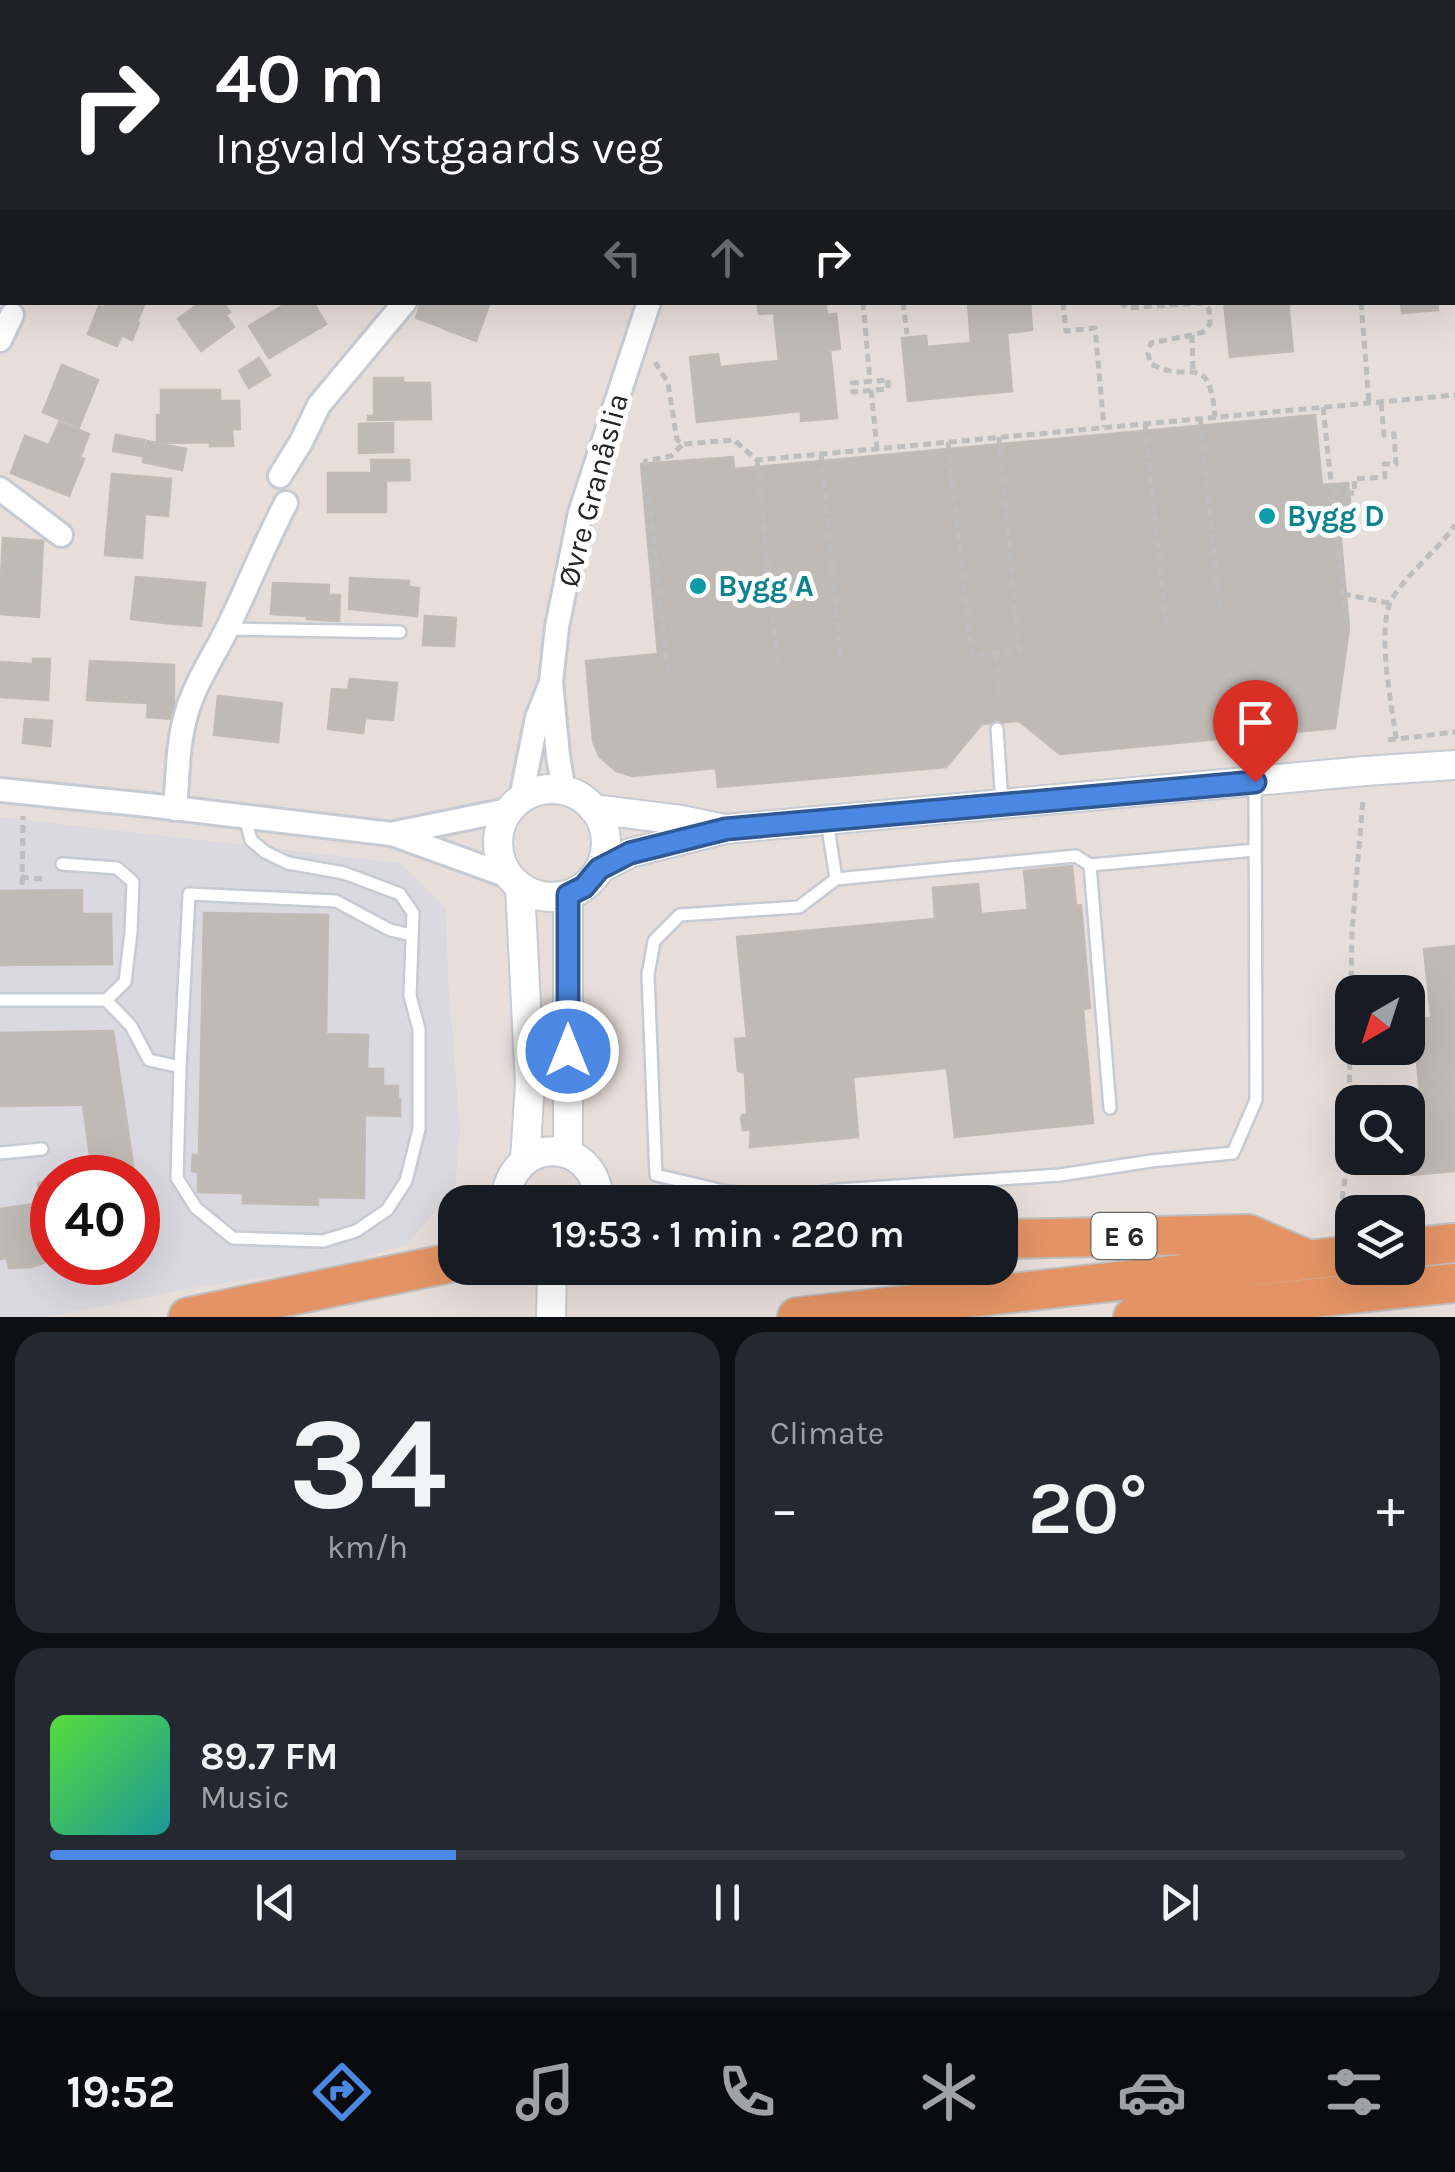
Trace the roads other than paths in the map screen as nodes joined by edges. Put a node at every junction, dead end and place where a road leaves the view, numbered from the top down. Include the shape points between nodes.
1 (402, 305) edge
2 (648, 305) edge
3 (12, 316) dead end
4 (0, 340) edge
5 (280, 476) dead end
6 (0, 489) edge
7 (286, 504) dead end
8 (61, 534) dead end
9 (227, 629) junction
10 (400, 632) dead end
11 (552, 682) junction
12 (996, 728) dead end
13 (1455, 765) edge
14 (1255, 782) junction
15 (0, 790) edge
16 (564, 791) junction
17 (515, 804) junction
18 (1002, 805) junction
19 (175, 809) junction
20 (593, 809) junction
21 (245, 817) junction
22 (827, 822) junction
23 (726, 829) junction
24 (392, 834) junction
25 (1255, 850) junction
26 (62, 864) dead end
27 (1090, 865) junction
28 (599, 869) junction
29 (836, 879) junction
30 (514, 882) junction
31 (568, 895) junction
32 (412, 935) junction
33 (0, 1000) edge
34 (106, 1000) junction
35 (180, 1067) junction
36 (1110, 1108) dead end
37 (42, 1149) dead end
38 (0, 1153) edge
39 (568, 1154) junction
40 (525, 1160) junction
41 (507, 1185) edge
42 (598, 1185) edge
43 (1018, 1240) edge
44 (1455, 1243) edge
45 (1425, 1246) edge
46 (1335, 1257) edge
47 (1309, 1260) junction
48 (438, 1266) edge
49 (1455, 1283) edge
50 (552, 1285) edge
51 (1194, 1313) edge
52 (188, 1317) edge
53 (551, 1317) edge
54 (797, 1317) edge
55 (1134, 1317) edge

1 - 5 street via 319,404
2 - 11 street, Øvre Granåslia via 580,513
3 - 4 street
6 - 8 street
7 - 9 street
9 - 10 lane
9 - 19 street via 186,712
11 - 16 street, Øvre Granåslia
11 - 17 street, Øvre Granåslia
12 - 18 lane
13 - 14 street
14 - 18 street
14 - 25 lane
15 - 19 street
16 - 17 street via 538,790
16 - 20 street
17 - 24 street
17 - 30 street via 497,845
18 - 22 street
19 - 21 street
20 - 23 street
20 - 28 street via 606,844
21 - 24 street
21 - 32 lane via 251,840 265,852 400,894 413,913
22 - 23 street
22 - 29 lane
23 - 28 street via 630,853
24 - 30 street
25 - 27 lane
25 - 29 lane via 1256,1100 1234,1153 1060,1176 793,1197 728,1192 656,1175 648,975 654,941 680,915 799,908
26 - 34 lane via 117,868 133,882 125,982
27 - 29 lane via 1076,856
27 - 36 lane
28 - 31 street
30 - 31 street via 535,895
30 - 40 street via 526,972
31 - 39 street
32 - 35 lane via 336,901 189,894
32 - 35 lane via 418,1129 406,1181 387,1210 356,1231 323,1240 233,1238 196,1208 177,1178
33 - 34 lane
34 - 35 lane via 131,1026 148,1060
37 - 38 lane
39 - 40 street via 553,1151
39 - 42 street
40 - 41 street
43 - 47 highway, E 6 via 1248,1234
44 - 45 highway
46 - 47 highway, E 6
47 - 54 highway, E 6
48 - 52 highway
49 - 51 highway
50 - 53 street
51 - 55 highway

